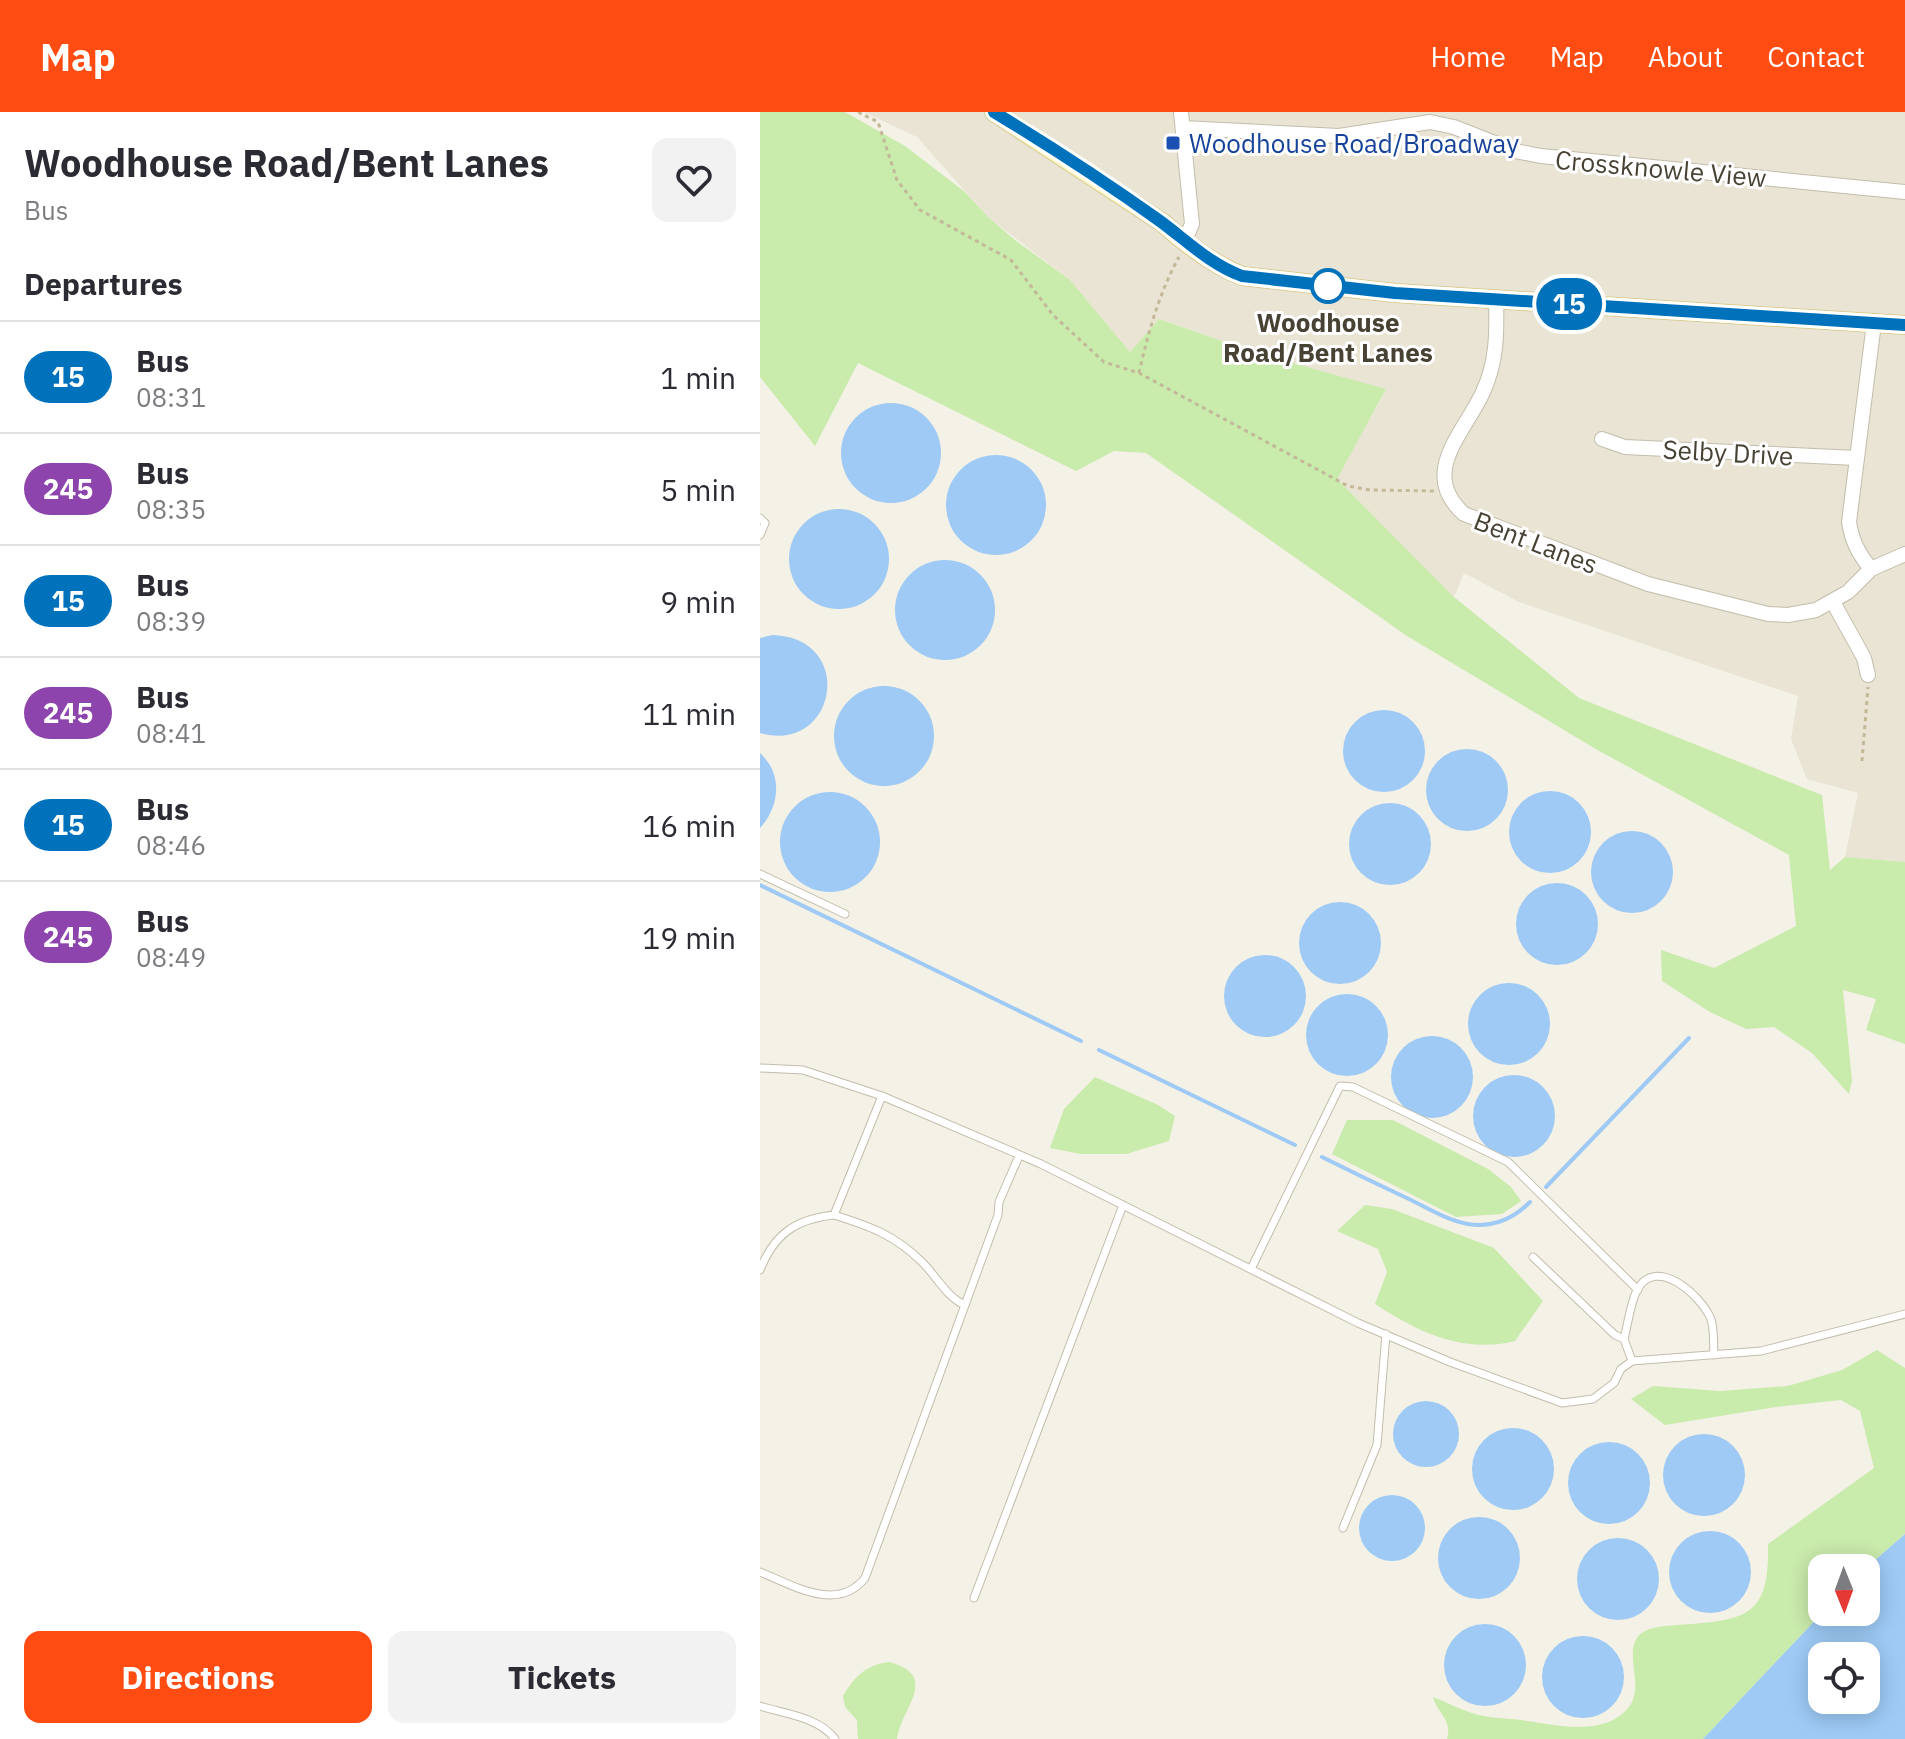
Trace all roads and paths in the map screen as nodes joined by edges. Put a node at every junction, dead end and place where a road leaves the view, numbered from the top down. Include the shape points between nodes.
1 (858, 112) edge
2 (994, 112) edge
3 (1181, 112) edge
4 (1183, 128) junction
5 (1905, 192) edge
6 (1185, 243) junction
7 (1496, 300) junction
8 (1874, 323) junction
9 (1905, 325) edge
10 (1139, 373) junction
11 (1602, 439) dead end
12 (1856, 458) junction
13 (1446, 491) junction
14 (760, 518) edge
15 (760, 535) edge
16 (1905, 554) edge
17 (1871, 569) junction
18 (1833, 602) junction
19 (1868, 675) joint
20 (1862, 761) dead end
21 (760, 874) edge
22 (845, 914) dead end
23 (760, 1068) edge
24 (882, 1096) junction
25 (1019, 1156) junction
26 (1123, 1205) junction
27 (834, 1215) junction
28 (1533, 1257) dead end
29 (1251, 1269) junction
30 (760, 1270) edge
31 (1638, 1290) junction
32 (965, 1305) junction
33 (1905, 1314) edge
34 (1386, 1334) junction
35 (1624, 1339) junction
36 (1714, 1355) junction
37 (1632, 1361) junction
38 (1343, 1528) dead end
39 (760, 1572) edge
40 (974, 1598) dead end
41 (760, 1706) edge
42 (835, 1739) edge

1 - 10 path via 878,122 897,180 920,210 1011,260 1053,315 1104,362
2 - 6 street via 1019,123
3 - 4 street
4 - 5 street, Crossknowle View via 1339,136 1430,122 1541,156
4 - 6 street via 1192,224
6 - 7 street via 1242,276
6 - 10 path via 1163,290
7 - 8 street
7 - 13 street, Bent Lanes via 1490,373 1451,445
8 - 9 street
8 - 12 street
10 - 13 path via 1348,486
11 - 12 street, Selby Drive via 1625,447
12 - 17 street via 1851,538
13 - 18 street, Bent Lanes via 1452,504 1479,521 1684,595 1768,614 1803,613
14 - 15 lane via 765,523
16 - 17 street, Bent Lanes
17 - 18 street, Bent Lanes
18 - 19 street
19 - 20 path
21 - 22 lane
23 - 24 lane via 803,1070
24 - 25 lane
24 - 27 lane
25 - 26 lane
25 - 32 lane
26 - 29 lane
26 - 40 lane
27 - 30 lane via 810,1217 781,1235
27 - 32 lane via 892,1236
28 - 35 lane
29 - 31 lane via 1340,1086 1353,1087 1508,1162
29 - 34 lane
31 - 35 lane
31 - 36 lane via 1648,1279 1663,1276 1683,1285 1710,1317
32 - 39 lane via 865,1578 848,1593 826,1596
33 - 36 lane via 1761,1351
34 - 37 lane via 1562,1403 1593,1399
34 - 38 lane via 1377,1445
35 - 37 lane
36 - 37 lane
41 - 42 lane via 817,1723

